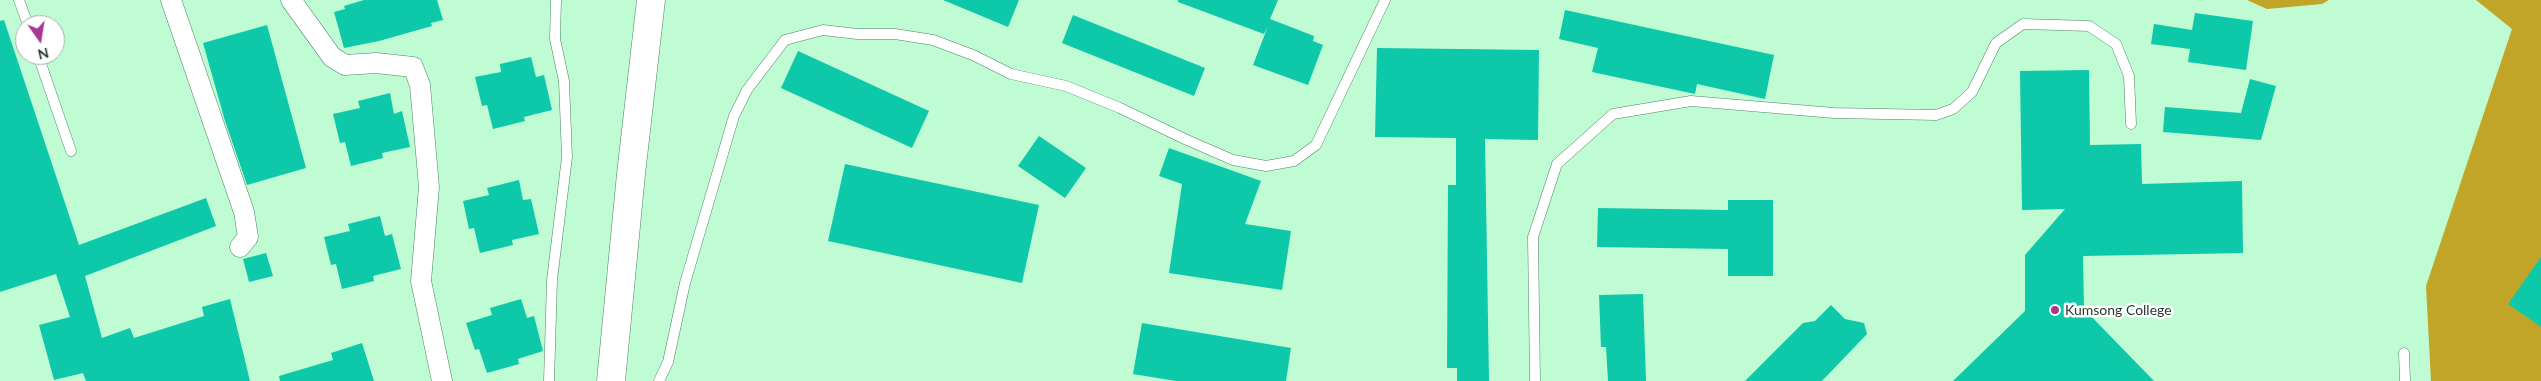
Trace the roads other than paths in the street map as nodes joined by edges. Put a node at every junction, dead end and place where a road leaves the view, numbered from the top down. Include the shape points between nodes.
1 (19, 0) edge
2 (171, 0) edge
3 (291, 0) edge
4 (556, 0) edge
5 (651, 0) edge
6 (1385, 0) edge
7 (24, 15) edge
8 (41, 65) edge
9 (2131, 124) dead end
10 (71, 151) dead end
11 (240, 248) dead end
12 (2404, 352) dead end
13 (442, 381) edge
14 (550, 381) edge
15 (611, 381) edge
16 (659, 381) edge
17 (1535, 381) edge
18 (2405, 381) edge

1 - 7 lane
2 - 11 street via 244,212 248,237
3 - 13 street via 332,58 345,65 376,63 413,67 420,85 429,187 421,281
4 - 14 lane via 555,39 564,81 567,157 552,280
5 - 15 main road
6 - 16 lane via 1316,145 1294,161 1266,166 1233,160 1066,86 1011,74 933,40 895,34 823,30 785,40 747,90 734,116 688,274 668,362
8 - 10 lane
9 - 17 lane via 2130,76 2116,44 2089,26 2023,24 1996,43 1972,92 1953,109 1936,114 1834,113 1691,102 1613,114 1557,164 1533,237
12 - 18 lane

